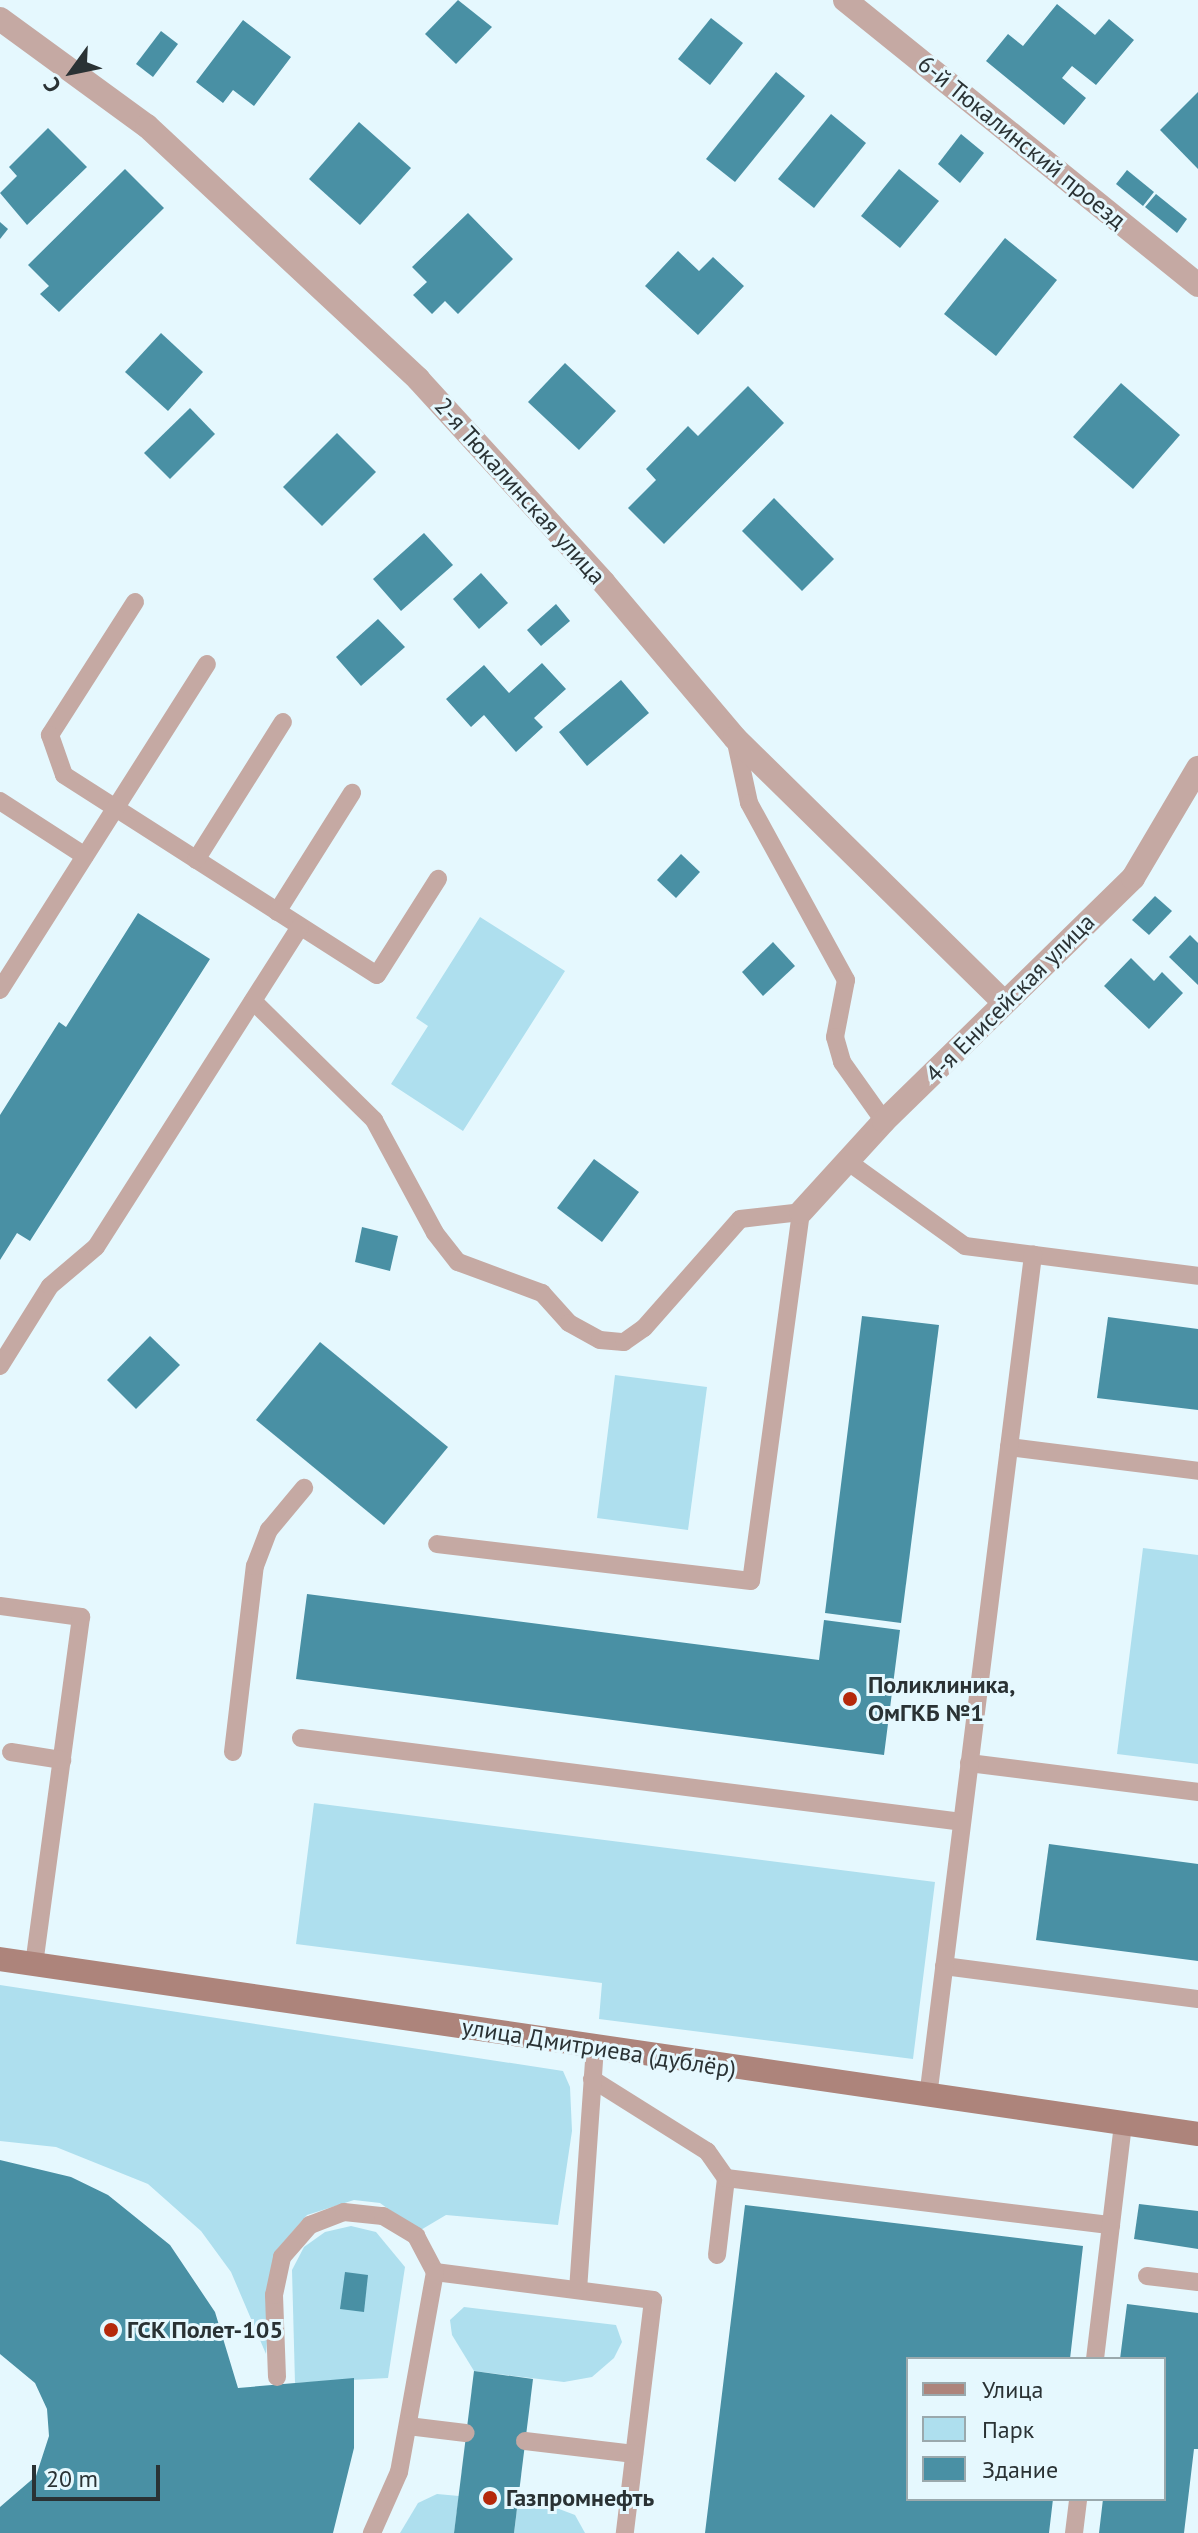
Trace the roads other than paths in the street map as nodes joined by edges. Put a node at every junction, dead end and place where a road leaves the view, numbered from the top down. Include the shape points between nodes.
1 (845, 0) edge
2 (0, 19) edge
3 (1198, 285) edge
4 (135, 602) dead end
5 (207, 664) dead end
6 (283, 722) dead end
7 (735, 738) junction
8 (1198, 768) edge
9 (352, 793) dead end
10 (0, 801) edge
11 (116, 808) junction
12 (85, 856) junction
13 (196, 860) junction
14 (438, 879) dead end
15 (277, 912) junction
16 (300, 927) junction
17 (0, 990) edge
18 (253, 1001) junction
19 (1004, 1002) junction
20 (884, 1121) junction
21 (847, 1161) junction
22 (801, 1212) junction
23 (1033, 1255) junction
24 (1198, 1276) edge
25 (0, 1366) edge
26 (1009, 1447) junction
27 (1198, 1471) edge
28 (304, 1488) dead end
29 (437, 1544) dead end
30 (0, 1606) edge
31 (301, 1738) dead end
32 (11, 1752) dead end
33 (233, 1752) dead end
34 (62, 1760) junction
35 (969, 1763) junction
36 (1198, 1792) edge
37 (962, 1822) junction
38 (0, 1959) edge
39 (34, 1964) junction
40 (944, 1966) junction
41 (1198, 1999) edge
42 (589, 2047) junction
43 (592, 2079) junction
44 (928, 2097) junction
45 (1123, 2124) junction
46 (1198, 2134) edge
47 (726, 2178) junction
48 (1111, 2225) junction
49 (717, 2255) dead end
50 (435, 2272) junction
51 (1147, 2276) dead end
52 (1198, 2282) edge
53 (578, 2290) junction
54 (1095, 2357) edge
55 (277, 2377) dead end
56 (408, 2426) junction
57 (466, 2433) dead end
58 (525, 2441) dead end
59 (634, 2454) junction
60 (1078, 2501) edge
61 (372, 2533) edge
62 (625, 2533) edge
63 (1074, 2533) edge

1 - 3 street, 6-й Тюкалинский проезд
2 - 7 street, 2-я Тюкалинская улица via 147,126 407,368 604,583
4 - 11 lane via 50,735 64,775
5 - 11 lane
6 - 13 lane
7 - 19 street, 2-я Тюкалинская улица
7 - 20 lane via 749,803 846,980 835,1037 842,1062
8 - 19 street, 4-я Енисейская улица via 1133,878
9 - 15 lane
10 - 12 lane
11 - 12 lane
11 - 13 lane
12 - 17 lane
13 - 15 lane
14 - 16 lane via 377,975
15 - 16 lane
16 - 18 lane
18 - 22 lane via 374,1120 435,1233 458,1262 542,1293 569,1323 600,1340 624,1342 644,1328 740,1219
18 - 25 lane via 96,1247 50,1286
19 - 20 street, 4-я Енисейская улица
20 - 21 street, 4-я Енисейская улица
21 - 22 street, 4-я Енисейская улица
21 - 23 lane via 965,1246
22 - 29 lane via 751,1581
23 - 24 lane
23 - 26 lane
26 - 27 lane
26 - 35 lane
28 - 33 lane via 269,1530 255,1566
30 - 34 lane via 81,1617
31 - 37 lane
32 - 34 lane
34 - 39 lane
35 - 36 lane
35 - 37 lane
37 - 40 lane
38 - 39 main road, улица Дмитриева (дублёр)
39 - 42 main road, улица Дмитриева (дублёр)
40 - 41 lane
40 - 44 lane
42 - 43 lane
42 - 44 main road, улица Дмитриева (дублёр)
43 - 47 lane via 707,2151
43 - 53 lane
44 - 45 main road, улица Дмитриева (дублёр)
45 - 46 main road, улица Дмитриева (дублёр)
45 - 48 lane
47 - 48 lane
47 - 49 lane
48 - 54 lane
50 - 53 lane
50 - 55 lane via 416,2236 383,2216 344,2212 310,2225 282,2257 274,2295
50 - 56 lane
51 - 52 lane
53 - 59 lane via 653,2300
56 - 57 lane
56 - 61 lane via 399,2472
58 - 59 lane
59 - 62 lane
60 - 63 lane

